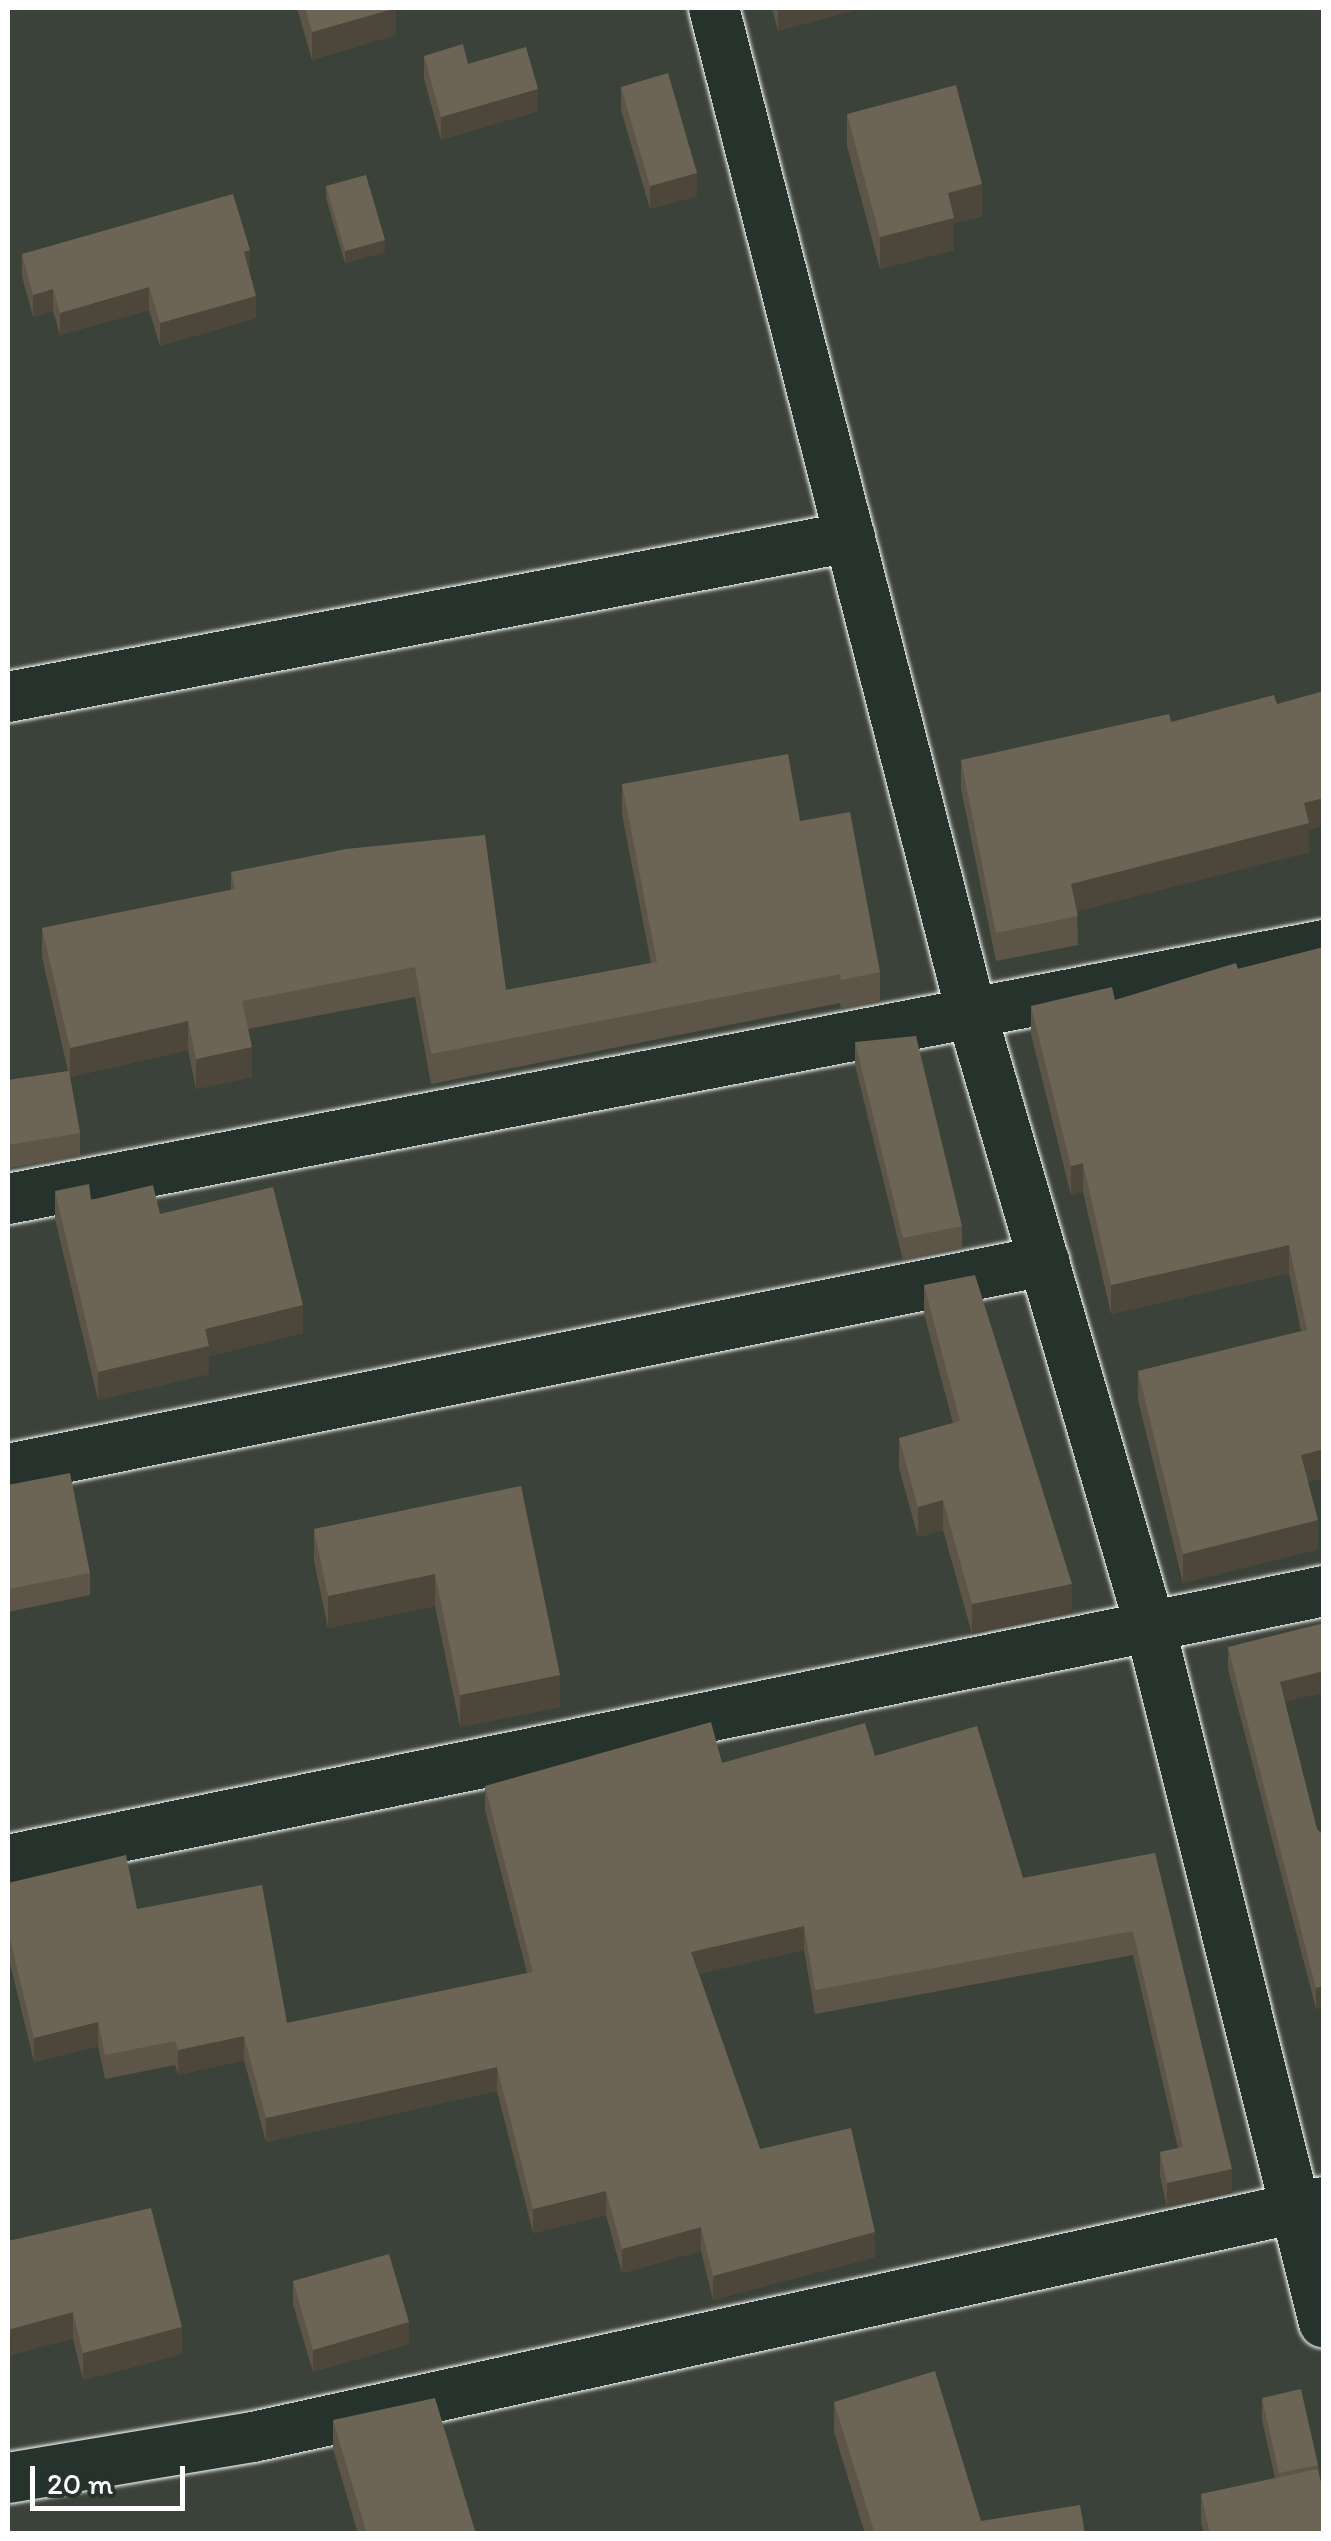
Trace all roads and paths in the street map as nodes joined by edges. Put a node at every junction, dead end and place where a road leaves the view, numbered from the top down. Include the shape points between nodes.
1 (714, 8) edge
2 (850, 537) junction
3 (8, 696) edge
4 (1324, 945) edge
5 (972, 1014) junction
6 (8, 1198) edge
7 (1044, 1261) junction
8 (8, 1469) edge
9 (1324, 1591) edge
10 (1150, 1626) junction
11 (8, 1860) edge
12 (1311, 2205) edge
13 (1324, 2323) edge
14 (8, 2478) edge

1 - 2 street
2 - 3 street
2 - 5 street
4 - 5 street
5 - 6 street
5 - 7 street
7 - 8 street
7 - 10 street
9 - 10 street
10 - 11 street
10 - 12 street
12 - 13 street
12 - 14 street via 253,2437

